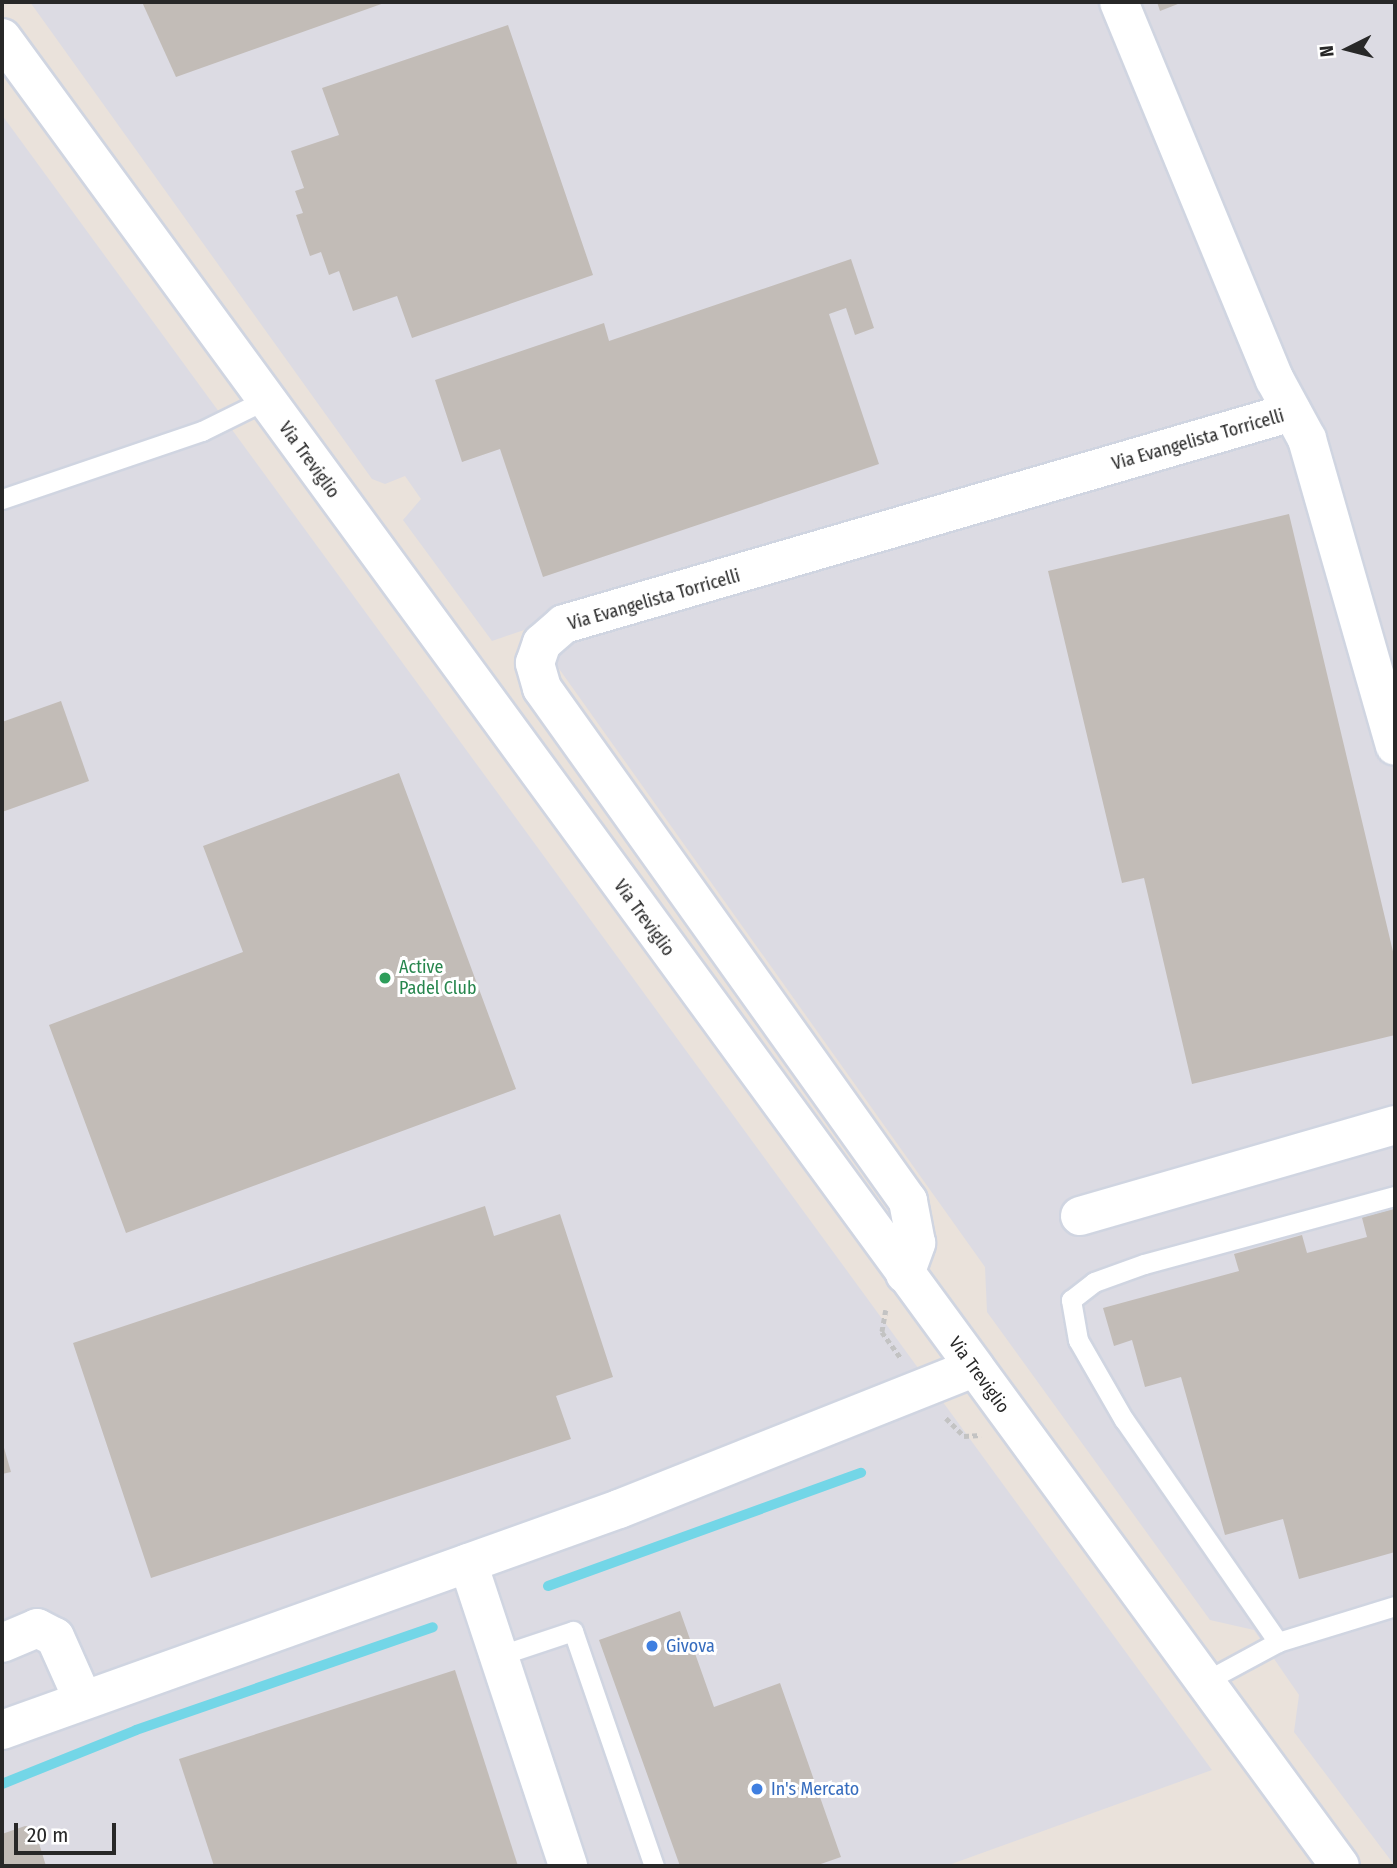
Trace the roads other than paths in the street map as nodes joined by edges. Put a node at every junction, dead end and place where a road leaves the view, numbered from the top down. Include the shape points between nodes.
1 (1119, 2) edge
2 (2, 38) edge
3 (265, 400) junction
4 (1292, 412) junction
5 (2, 499) edge
6 (1395, 746) edge
7 (1395, 1125) edge
8 (1395, 1196) edge
9 (1080, 1216) dead end
10 (905, 1275) junction
11 (973, 1368) junction
12 (468, 1563) junction
13 (1395, 1606) edge
14 (2, 1643) edge
15 (1278, 1643) junction
16 (498, 1656) junction
17 (1204, 1682) junction
18 (83, 1700) junction
19 (2, 1730) edge
20 (568, 1866) edge
21 (654, 1866) edge
22 (1340, 1866) edge

1 - 4 street
2 - 3 street, Via Treviglio
3 - 5 lane via 202,431
3 - 10 street, Via Treviglio
4 - 6 street via 1307,439
4 - 10 street, Via Evangelista Torricelli via 579,620 542,643 535,663 542,688 866,1136 908,1202 915,1243
7 - 9 street
8 - 15 lane via 1144,1265 1094,1282 1071,1300 1078,1340 1124,1420
10 - 11 street, Via Treviglio
11 - 12 street
11 - 17 street, Via Treviglio
12 - 16 street
12 - 18 street
13 - 15 lane
14 - 18 street via 37,1628 55,1637
15 - 17 lane
16 - 20 street
16 - 21 lane via 573,1631
17 - 22 street, Via Treviglio
18 - 19 street

